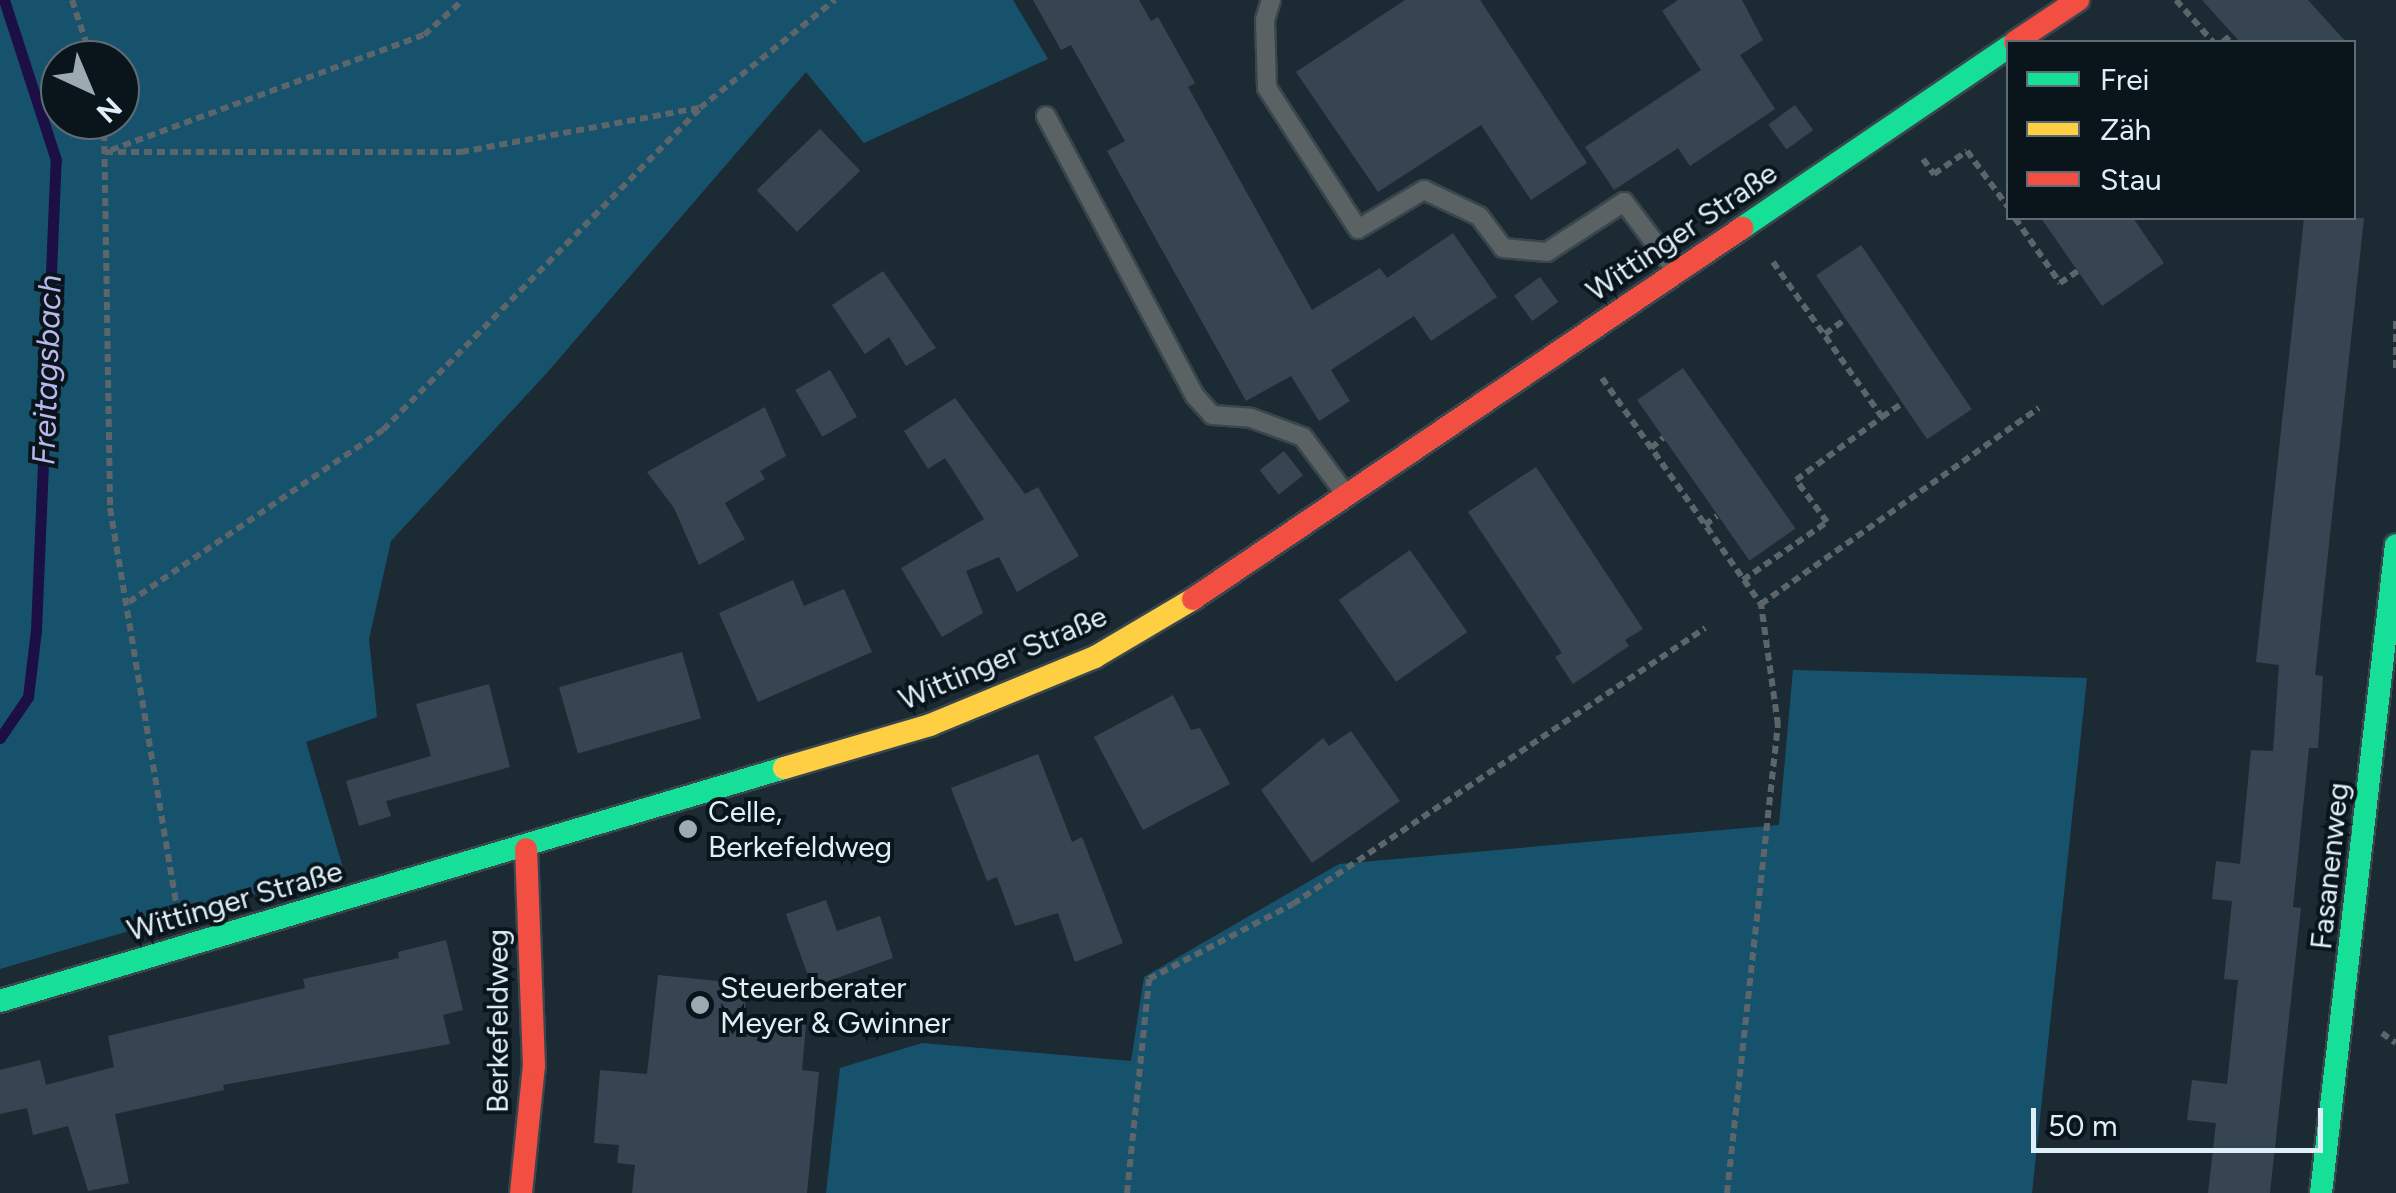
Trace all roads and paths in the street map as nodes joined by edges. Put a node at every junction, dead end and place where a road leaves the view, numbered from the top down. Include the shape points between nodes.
1 (72, 0) edge
2 (463, 0) edge
3 (834, 0) edge
4 (1272, 0) edge
5 (2078, 0) edge
6 (2176, 0) edge
7 (2232, 34) dead end
8 (85, 40) edge
9 (2018, 40) edge
10 (2211, 40) edge
11 (2226, 40) edge
12 (2006, 48) edge
13 (700, 108) junction
14 (1046, 116) dead end
15 (1898, 123) junction
16 (105, 140) edge
17 (105, 152) junction
18 (2006, 202) edge
19 (2017, 220) edge
20 (1746, 226) junction
21 (2078, 271) dead end
22 (1677, 273) junction
23 (1846, 319) dead end
24 (2396, 321) edge
25 (1825, 334) junction
26 (1575, 340) junction
27 (2396, 370) edge
28 (1902, 403) dead end
29 (2039, 408) dead end
30 (1882, 416) junction
31 (1663, 438) dead end
32 (1651, 448) junction
33 (1348, 497) junction
34 (1717, 516) dead end
35 (1705, 525) junction
36 (2396, 546) edge
37 (1743, 580) junction
38 (128, 602) junction
39 (1761, 604) junction
40 (1705, 628) dead end
41 (526, 849) junction
42 (182, 946) junction
43 (0, 1001) edge
44 (521, 1193) edge
45 (1127, 1193) edge
46 (1727, 1193) edge
47 (2321, 1193) edge

1 - 8 path
2 - 17 path via 424,35
3 - 13 path
4 - 22 lane via 1265,20 1267,88 1358,229 1424,190 1479,216 1503,248 1548,252 1624,202
5 - 9 main road
6 - 10 path
7 - 11 path
12 - 15 main road, Wittinger Straße
13 - 17 path via 461,152
13 - 38 path via 384,430
14 - 33 lane via 1195,396 1212,415 1251,418 1303,437
15 - 18 path via 1934,174 1967,151
15 - 20 main road, Wittinger Straße
16 - 17 path
17 - 38 path via 110,508
19 - 21 path via 2060,283
20 - 22 main road, Wittinger Straße
20 - 25 path
22 - 26 main road, Wittinger Straße
23 - 25 path
24 - 27 path
25 - 30 path
26 - 32 path
26 - 33 main road, Wittinger Straße
28 - 30 path
29 - 39 path
30 - 37 path via 1796,480 1827,522
31 - 32 path
32 - 35 path
33 - 41 main road, Wittinger Straße via 1095,657 930,725
34 - 35 path
35 - 37 path
36 - 47 main road, Fasanenweg
37 - 39 path
38 - 42 path
39 - 46 path via 1778,725
40 - 45 path via 1294,904 1149,979
41 - 42 main road, Wittinger Straße
41 - 44 main road, Berkefeldweg via 534,1066
42 - 43 main road, Wittinger Straße

